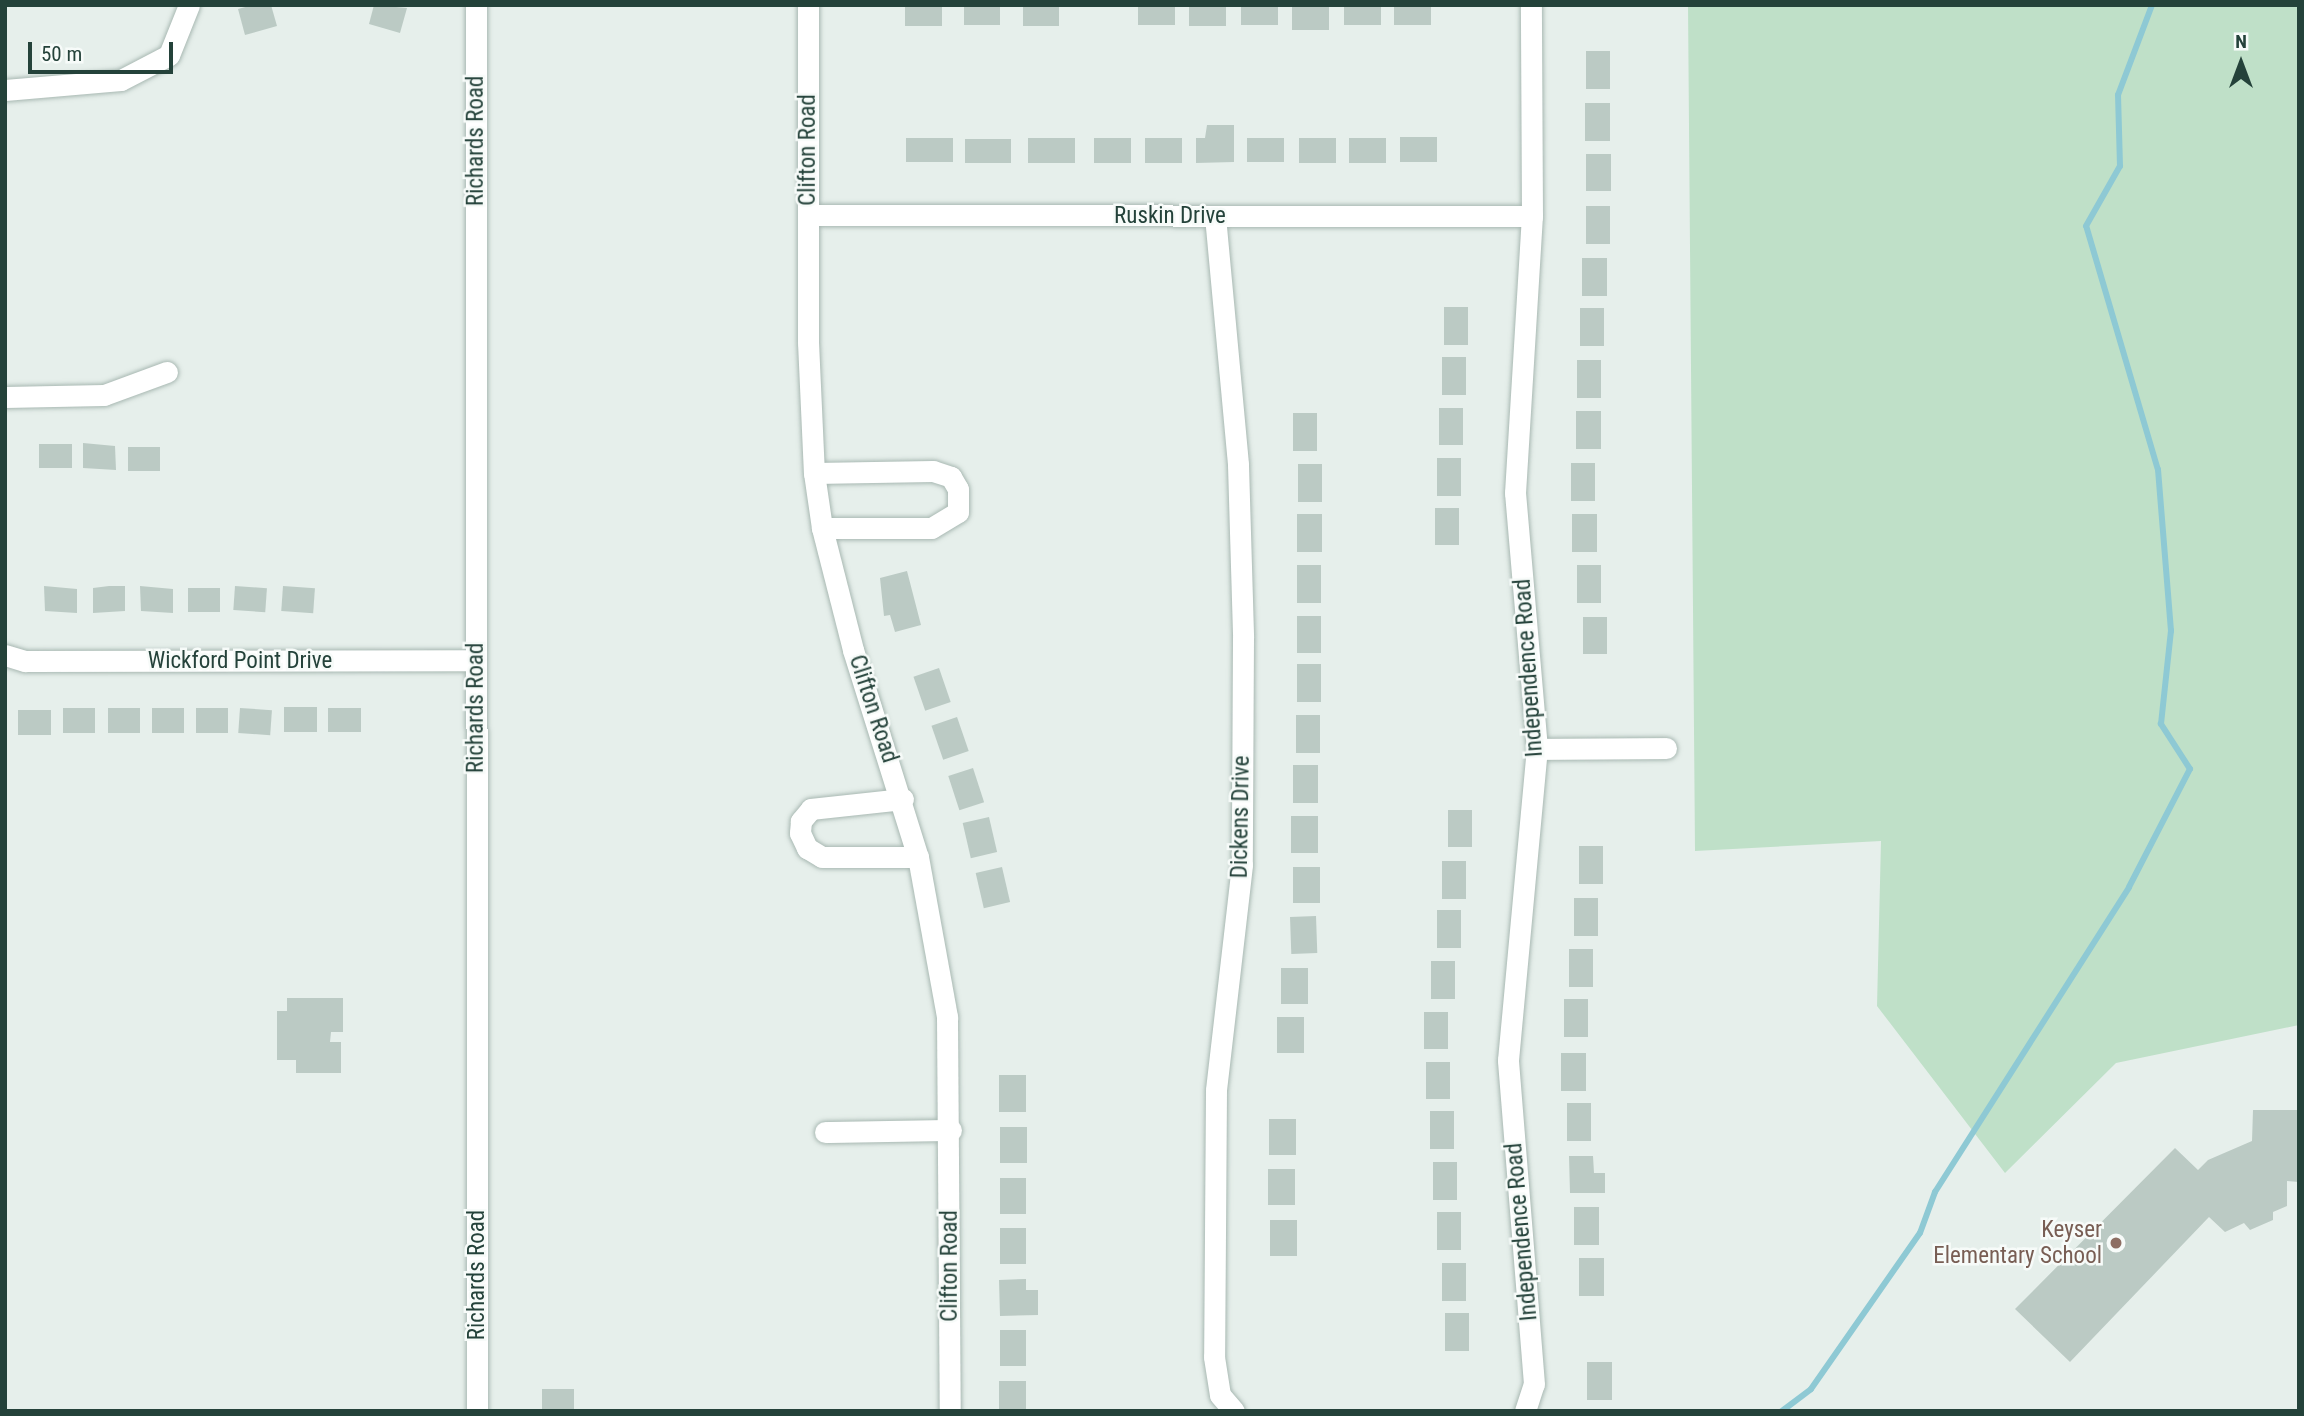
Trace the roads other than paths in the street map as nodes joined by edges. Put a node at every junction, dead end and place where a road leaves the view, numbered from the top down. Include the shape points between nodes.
1 (189, 5) edge
2 (476, 5) edge
3 (808, 5) edge
4 (1531, 5) edge
5 (5, 90) edge
6 (808, 215) junction
7 (1215, 216) junction
8 (1532, 216) junction
9 (167, 372) dead end
10 (5, 397) edge
11 (814, 473) junction
12 (822, 528) junction
13 (5, 654) edge
14 (476, 660) junction
15 (1666, 748) dead end
16 (1538, 749) junction
17 (903, 799) junction
18 (918, 857) junction
19 (951, 1130) junction
20 (825, 1132) dead end
21 (477, 1411) edge
22 (950, 1411) edge
23 (1234, 1411) edge
24 (1525, 1411) edge

1 - 5 street via 169,55 121,80
2 - 14 street, Richards Road
3 - 6 street, Clifton Road
4 - 8 street, Independence Road
6 - 7 street, Ruskin Drive
6 - 11 street, Clifton Road
7 - 8 street, Ruskin Drive
7 - 23 street, Dickens Drive via 1238,465 1243,638 1242,865 1215,1103 1214,1357 1220,1395
8 - 16 street, Independence Road via 1515,493
9 - 10 street via 104,395
11 - 12 street, Clifton Road
11 - 12 street via 933,471 951,477 958,489 958,512 931,528
12 - 17 street, Clifton Road via 853,650
13 - 14 street, Wickford Point Drive via 25,661
14 - 21 street, Richards Road
15 - 16 street
16 - 24 street, Independence Road via 1508,1060 1534,1384
17 - 18 street, Clifton Road
17 - 18 street via 811,809 801,821 800,833 807,848 822,858
18 - 19 street, Clifton Road via 947,1017
19 - 20 street
19 - 22 street, Clifton Road

